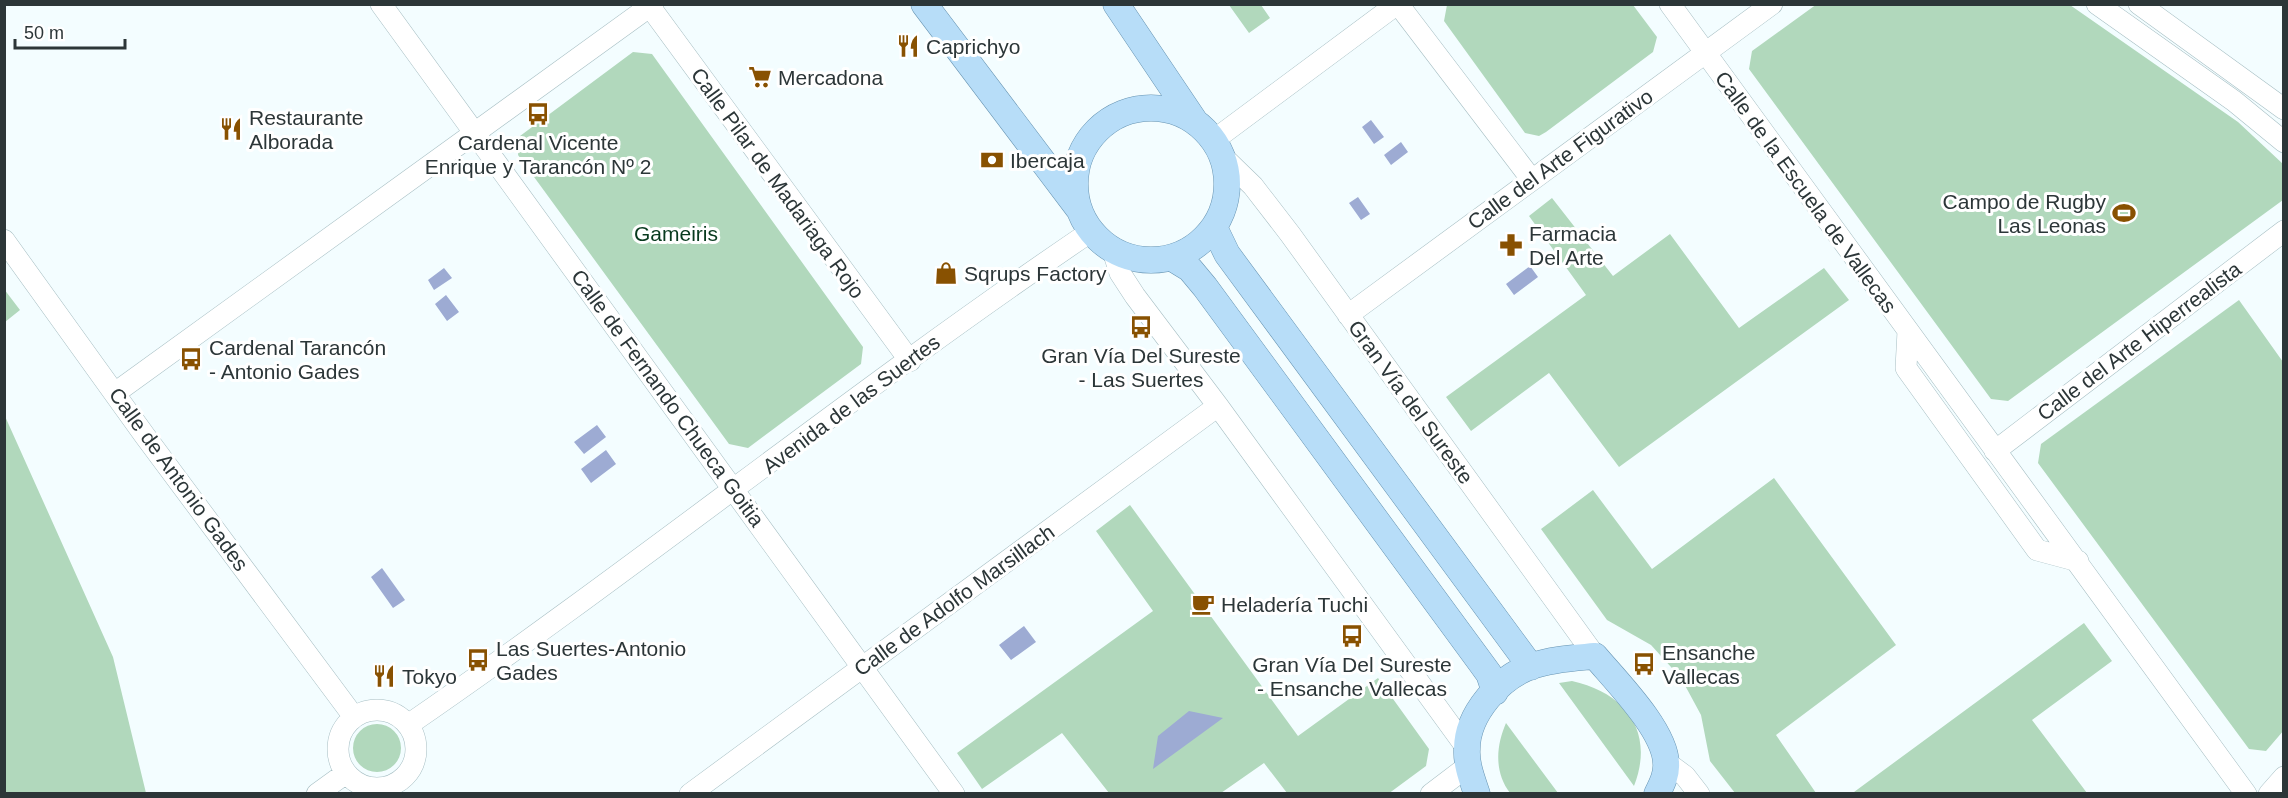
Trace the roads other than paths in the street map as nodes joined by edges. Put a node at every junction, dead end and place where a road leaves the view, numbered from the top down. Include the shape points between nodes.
1 (381, 4) edge
2 (924, 4) edge
3 (1116, 4) edge
4 (1398, 4) edge
5 (1670, 4) edge
6 (1772, 4) edge
7 (2097, 4) edge
8 (2139, 4) edge
9 (650, 5) edge
10 (1705, 54) junction
11 (2283, 109) edge
12 (1194, 120) junction
13 (474, 133) junction
14 (2283, 142) edge
15 (1217, 147) junction
16 (1532, 180) junction
17 (1078, 208) junction
18 (1214, 227) junction
19 (2283, 231) edge
20 (1090, 232) junction
21 (4, 240) edge
22 (1113, 251) junction
23 (1172, 258) junction
24 (1348, 315) junction
25 (1908, 331) junction
26 (910, 361) junction
27 (115, 393) junction
28 (1218, 406) junction
29 (1995, 451) junction
30 (735, 490) junction
31 (2078, 561) junction
32 (1595, 656) junction
33 (863, 666) junction
34 (1531, 667) junction
35 (1495, 692) junction
36 (354, 717) junction
37 (408, 725) junction
38 (1467, 757) junction
39 (1666, 762) junction
40 (346, 772) junction
41 (2283, 777) edge
42 (403, 787) edge
43 (317, 794) edge
44 (690, 794) edge
45 (954, 794) edge
46 (1431, 794) edge
47 (1477, 794) edge
48 (1657, 794) edge
49 (1699, 794) edge
50 (2246, 794) edge
51 (2269, 794) edge

1 - 13 street, Calle de Fernando Chueca Goitia
2 - 17 main road
3 - 12 main road
4 - 15 street
4 - 16 street
5 - 10 street
6 - 10 street, Calle del Arte Figurativo
7 - 14 street via 2234,101
8 - 11 street
9 - 13 street
9 - 26 street, Calle Pilar de Madariaga Rojo
10 - 16 street, Calle del Arte Figurativo
10 - 25 street, Calle de la Escuela de Vallecas
12 - 15 main road
12 - 17 main road via 1170,109 1142,107 1116,115 1096,130 1080,154 1074,181
13 - 27 street
13 - 30 street, Calle de Fernando Chueca Goitia
15 - 18 main road via 1226,168 1226,199
15 - 24 street, Gran Vía del Sureste via 1253,186
16 - 24 street, Calle del Arte Figurativo
17 - 20 main road
18 - 23 main road via 1196,246
18 - 34 main road via 1227,254
19 - 29 street, Calle del Arte Hiperrealista
20 - 22 main road
20 - 26 street, Avenida de las Suertes
21 - 27 street, Calle de Antonio Gades
22 - 23 main road via 1142,261
22 - 28 street via 1120,273 1135,296
23 - 35 main road via 1190,269 1205,287 1485,669
24 - 32 street, Gran Vía del Sureste
25 - 29 street, Calle de la Escuela de Vallecas
25 - 31 street, Calle de la Escuela de Vallecas via 1906,368 2037,550
26 - 30 street, Avenida de las Suertes
27 - 36 street, Calle de Antonio Gades
28 - 33 street, Calle de Adolfo Marsillach
28 - 38 street
29 - 31 street, Calle de la Escuela de Vallecas
30 - 33 street, Calle de Fernando Chueca Goitia
30 - 37 street, Avenida de las Suertes
31 - 50 street, Calle de la Escuela de Vallecas
32 - 34 main road
32 - 39 main road via 1645,717
33 - 44 street, Calle de Adolfo Marsillach
33 - 45 street, Calle de Fernando Chueca Goitia
34 - 35 main road via 1511,677
35 - 38 main road via 1481,707
36 - 37 street via 380,710 400,717
36 - 40 street via 342,730 338,744 339,759
37 - 42 street via 415,753
38 - 46 street
38 - 47 main road
39 - 48 main road via 1666,774
39 - 49 street via 1685,776
40 - 42 street via 368,787
40 - 43 street
41 - 51 street

